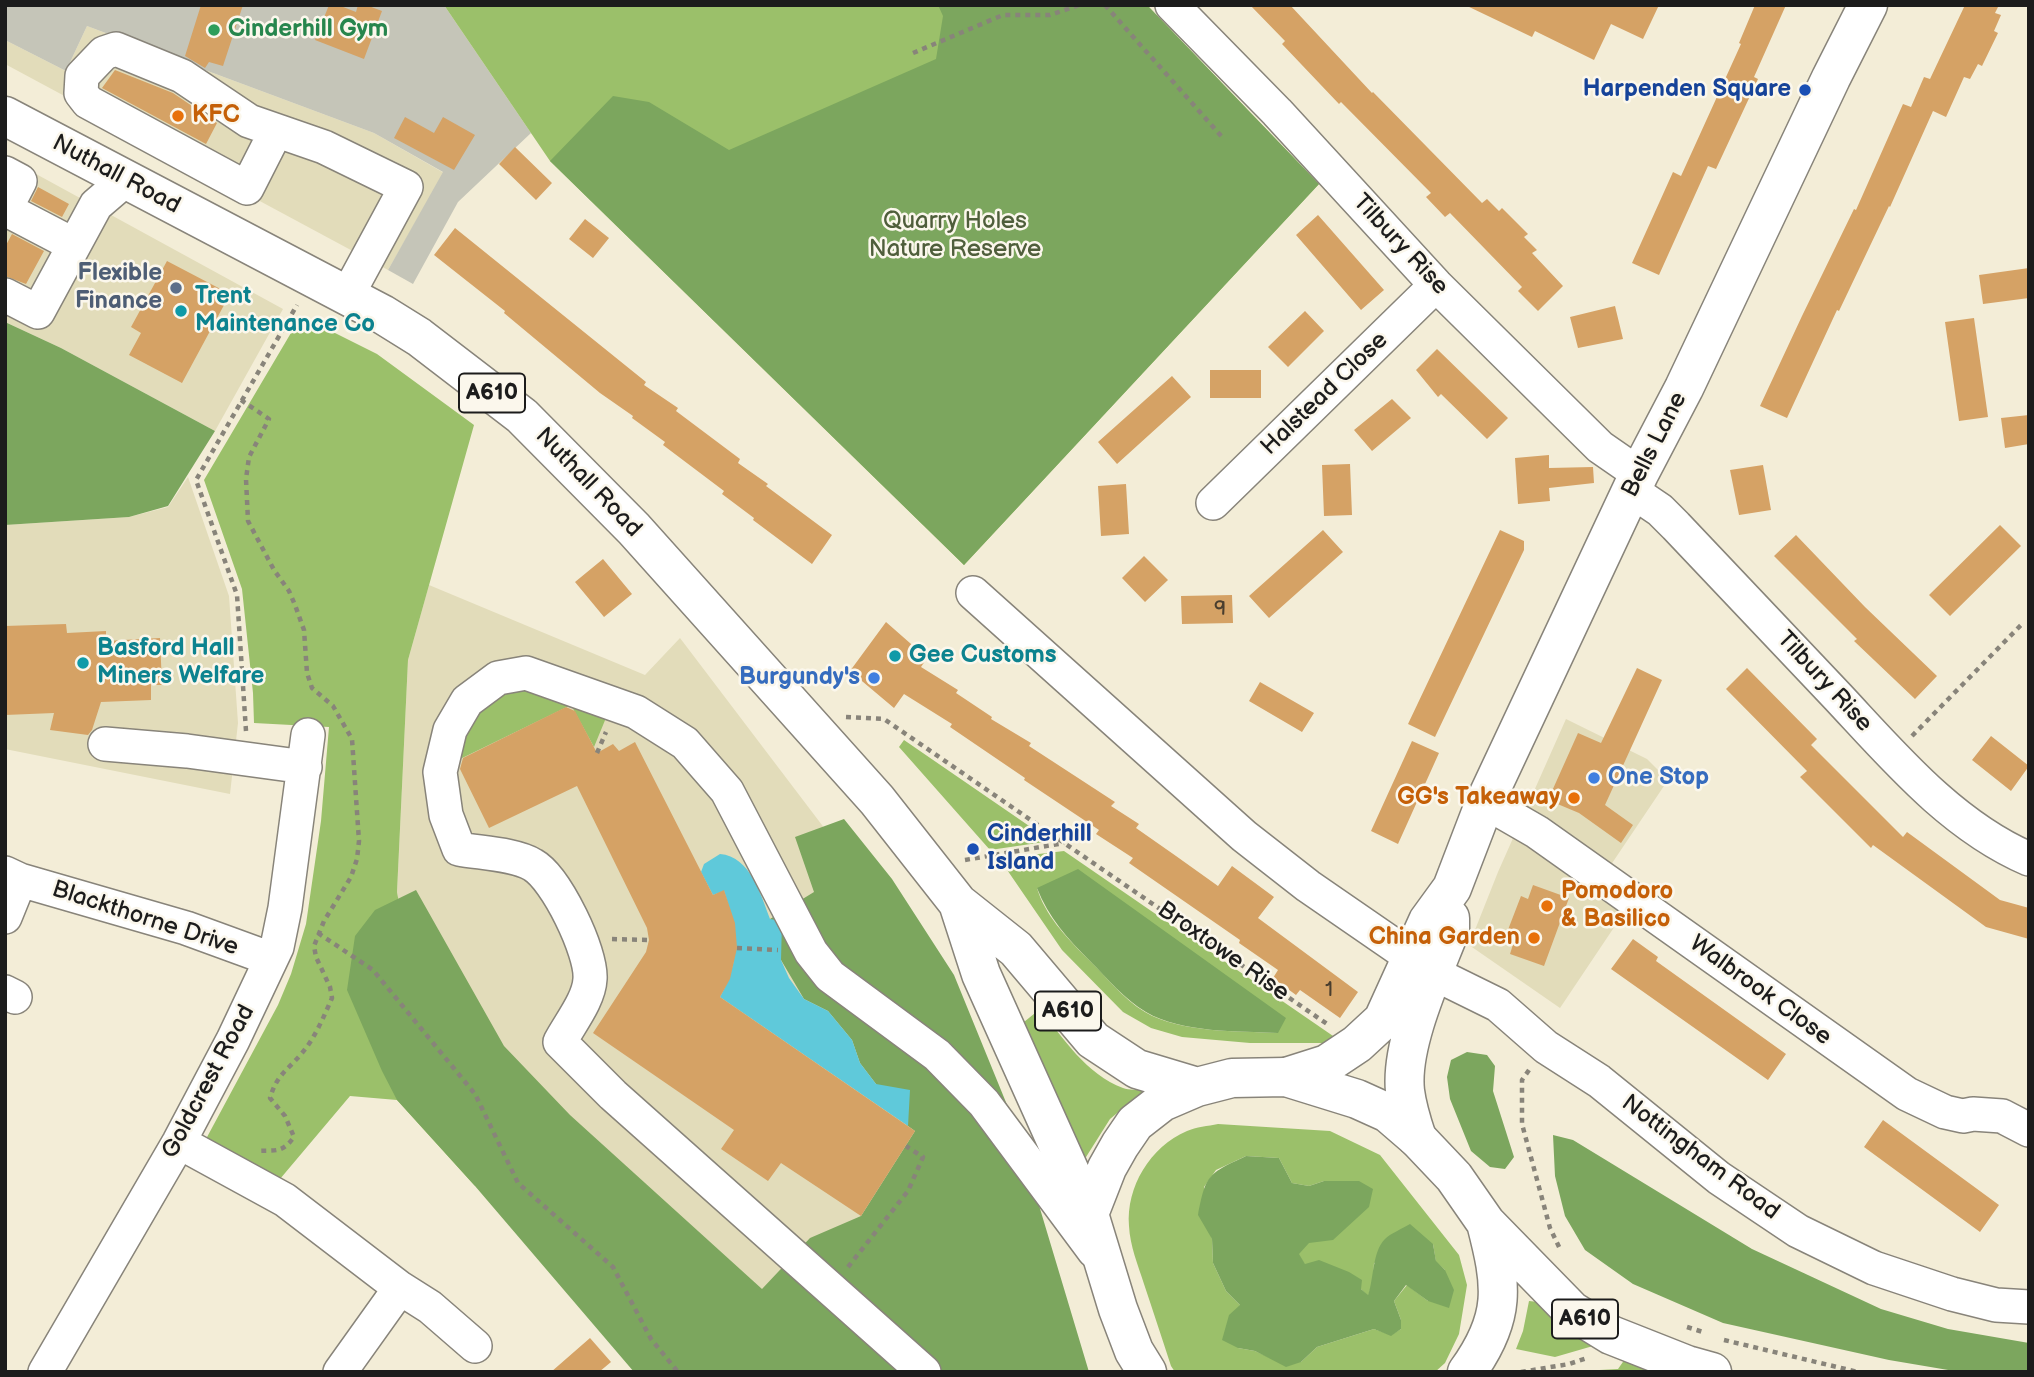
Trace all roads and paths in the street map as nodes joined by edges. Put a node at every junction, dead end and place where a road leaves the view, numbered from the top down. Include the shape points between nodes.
1 (1079, 5) edge
2 (1105, 5) edge
3 (1172, 5) edge
4 (1868, 5) edge
5 (913, 53) dead end
6 (6, 119) edge
7 (276, 131) junction
8 (1223, 138) dead end
9 (5, 173) edge
10 (124, 181) junction
11 (5, 210) edge
12 (74, 245) junction
13 (314, 277) junction
14 (1436, 285) junction
15 (5, 295) edge
16 (347, 296) junction
17 (1635, 482) junction
18 (1213, 503) dead end
19 (973, 593) dead end
20 (2024, 622) dead end
21 (802, 714) junction
22 (106, 744) dead end
23 (1894, 756) junction
24 (239, 759) junction
25 (1485, 802) junction
26 (1065, 843) junction
27 (2029, 859) edge
28 (929, 866) junction
29 (13, 876) edge
30 (958, 903) junction
31 (5, 917) edge
32 (318, 933) dead end
33 (737, 948) dead end
34 (782, 950) dead end
35 (271, 959) junction
36 (1422, 965) junction
37 (1357, 1044) junction
38 (1546, 1047) junction
39 (1286, 1077) junction
40 (1198, 1087) junction
41 (2029, 1130) edge
42 (1417, 1138) junction
43 (179, 1142) junction
44 (906, 1146) dead end
45 (1089, 1214) junction
46 (1486, 1223) junction
47 (1562, 1254) dead end
48 (1106, 1267) junction
49 (400, 1288) junction
50 (830, 1290) junction
51 (2029, 1307) edge
52 (1675, 1323) dead end
53 (1611, 1335) junction
54 (475, 1346) dead end
55 (1714, 1348) edge
56 (1140, 1365) edge
57 (45, 1372) edge
58 (340, 1372) edge
59 (678, 1372) edge
60 (924, 1372) edge
61 (1467, 1372) edge
62 (1521, 1372) edge
63 (1858, 1372) edge

1 - 5 path via 1050,15 1003,15
2 - 8 path
3 - 14 street, Tilbury Rise
4 - 17 main road, Bells Lane
6 - 10 main road, Nuthall Road / A610
7 - 7 street via 247,188 88,102 81,93 82,76 103,53 116,49 182,76 249,121
7 - 16 street via 324,147 406,187
9 - 11 street via 20,181
10 - 12 street via 96,205
10 - 13 main road, Nuthall Road / A610
11 - 12 street
12 - 15 street via 38,312
13 - 16 main road, Nuthall Road / A610
13 - 24 path via 196,480 237,595 247,723
14 - 17 street, Tilbury Rise
14 - 18 street, Halstead Close
16 - 21 main road, Nuthall Road / A610 via 419,337 522,416 634,530
17 - 23 street, Tilbury Rise
17 - 25 main road, Bells Lane
19 - 36 street via 1244,836
20 - 23 path
21 - 26 path via 884,719
21 - 28 main road, Nuthall Road / A610
22 - 24 street, Goldcrest Road
23 - 27 street, Tilbury Rise via 1955,813
24 - 35 street, Goldcrest Road via 307,751 285,908
25 - 36 main road, Bells Lane via 1452,888 1450,930
25 - 41 street, Walbrook Close via 1537,832 1907,1094 1945,1112 2002,1116
26 - 28 path
26 - 37 path, Broxtowe Rise
28 - 30 main road, Nuthall Road / A610
29 - 31 street, Blackthorne Drive
29 - 35 street, Blackthorne Drive
30 - 40 main road, A610 via 1016,949 1093,1040 1137,1069
30 - 45 main road, A610 via 981,974
32 - 59 path via 373,970 467,1084 517,1183 613,1267 651,1339
33 - 34 path
35 - 43 street, Goldcrest Road
36 - 37 main road, Bells Lane via 1382,1020
36 - 38 street, Nottingham Road via 1498,1005
36 - 42 main road, Bells Lane via 1404,1089
37 - 39 main road, Bells Lane via 1328,1064
38 - 47 path via 1522,1080 1522,1124 1550,1228
38 - 51 street, Nottingham Road via 1599,1081 1719,1178 1798,1231 1874,1268 1939,1290
39 - 40 main road, A610 via 1232,1078
39 - 42 main road, A610 via 1357,1098 1388,1113
40 - 45 main road, A610 via 1162,1102 1135,1123 1107,1168
42 - 46 main road, A610 via 1454,1177
43 - 49 street via 285,1200
43 - 57 street, Goldcrest Road
44 - 50 path via 923,1157 908,1191
45 - 48 main road, A610
46 - 53 main road, A610 via 1572,1311
46 - 61 main road, A610 via 1499,1292 1484,1348
48 - 50 street via 975,1093 937,1055 830,976 811,952 727,791 685,743 636,712 526,673 498,678 467,701 450,730 440,772 446,815 459,849 523,860 535,865 556,887 580,938 590,978 586,995 560,1042 612,1095
48 - 56 main road, A610
49 - 54 street
49 - 58 street
50 - 60 street
52 - 55 path
53 - 55 main road, A610
53 - 62 path via 1601,1353
55 - 63 path

